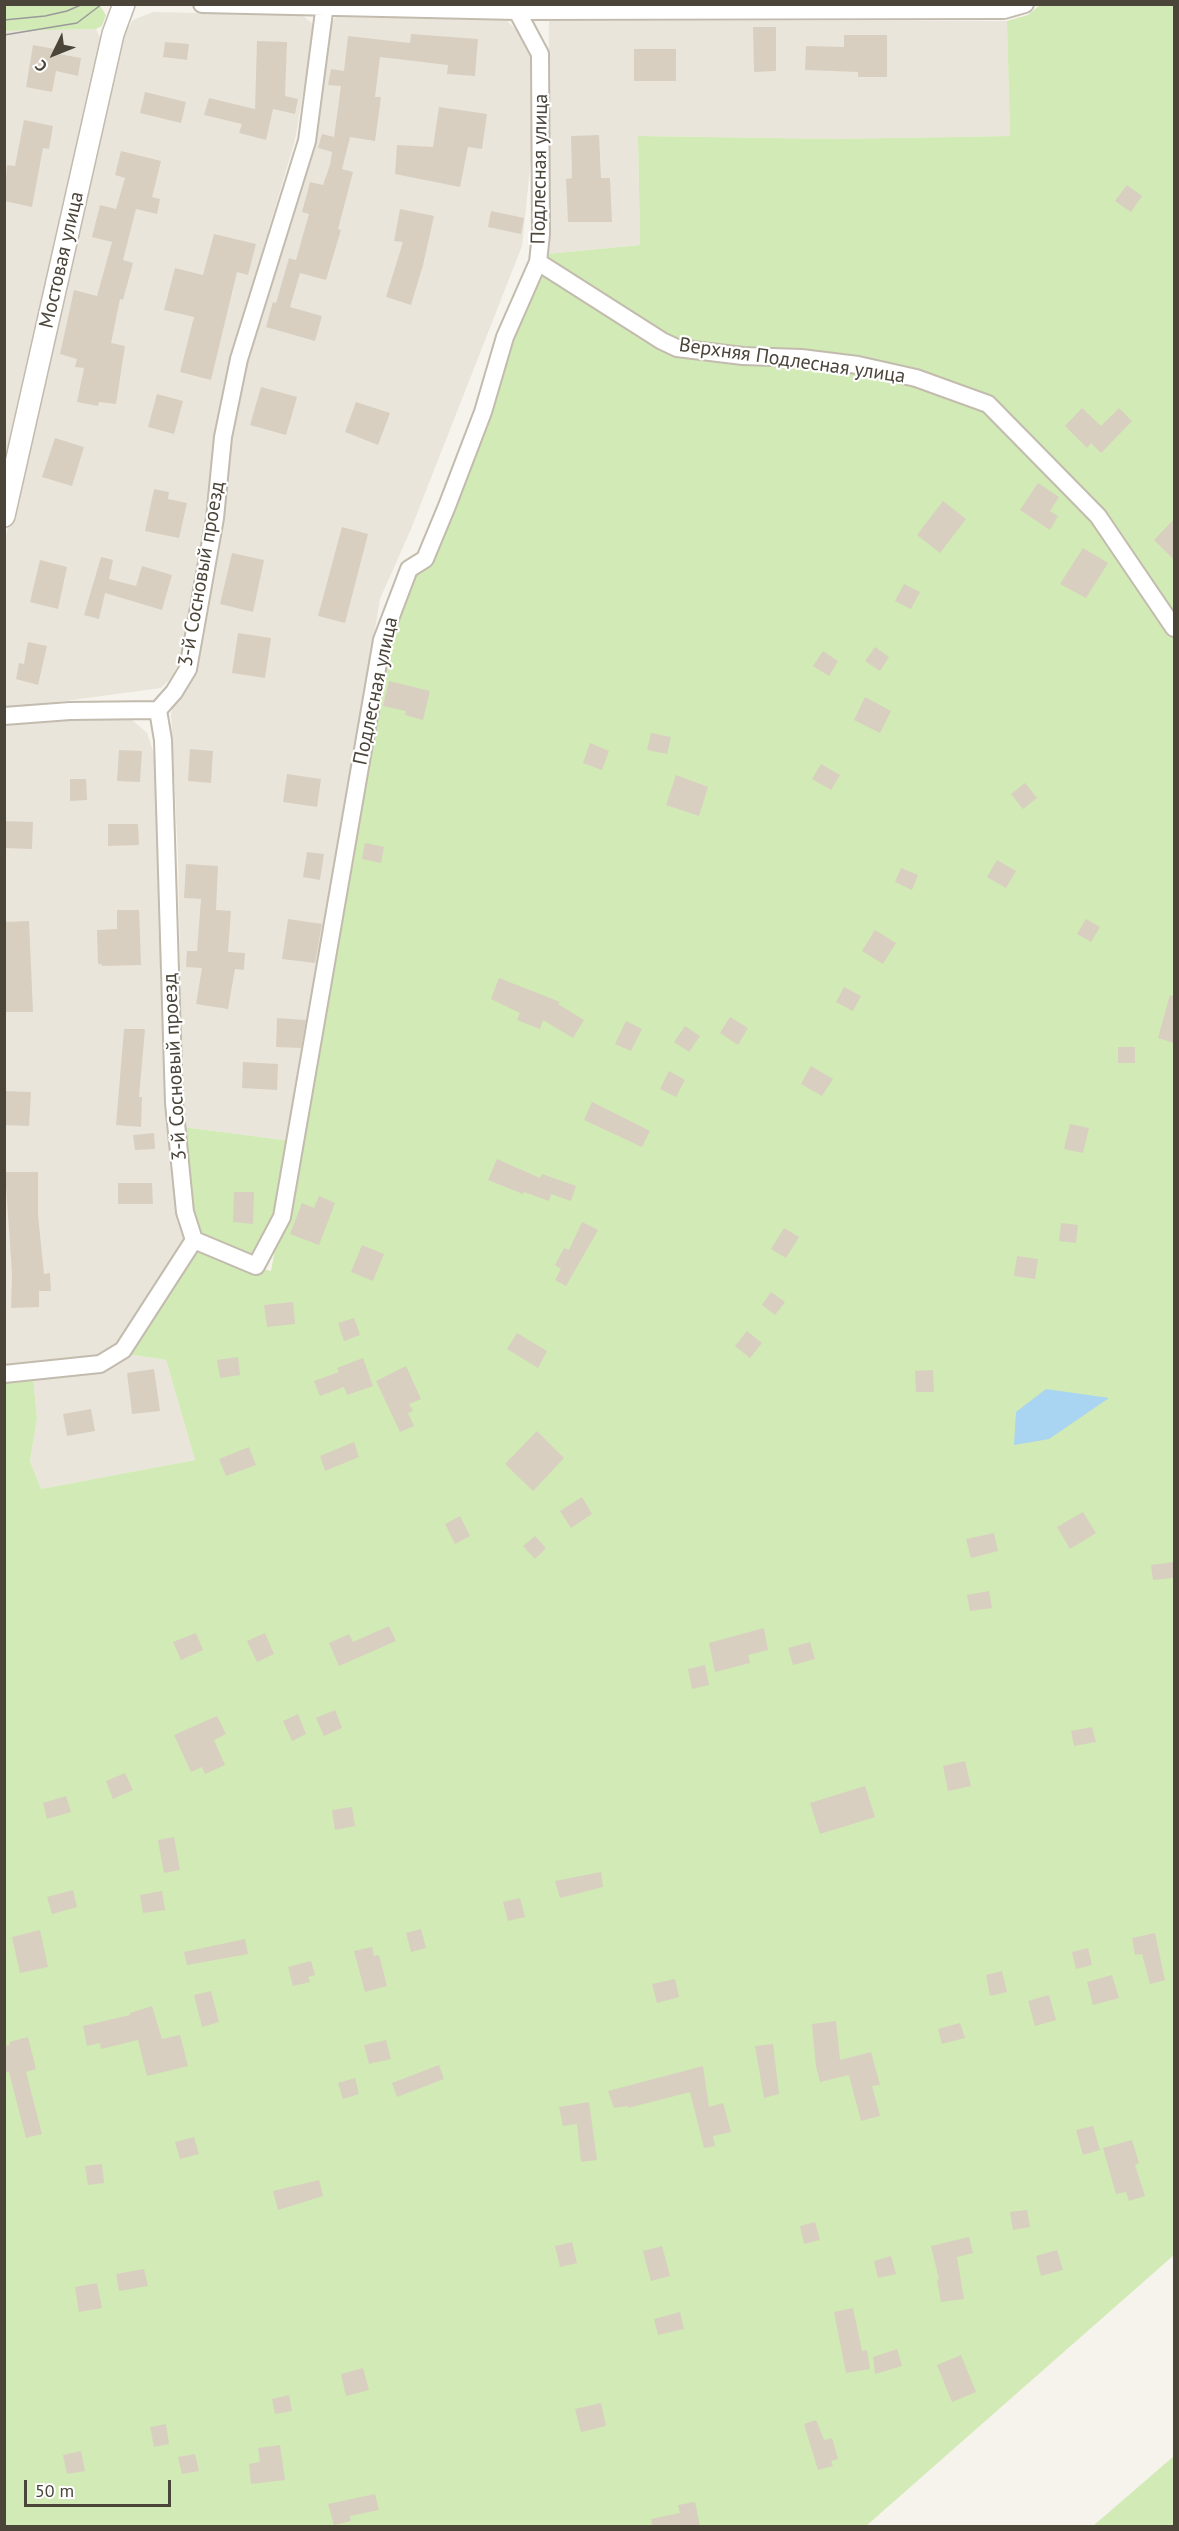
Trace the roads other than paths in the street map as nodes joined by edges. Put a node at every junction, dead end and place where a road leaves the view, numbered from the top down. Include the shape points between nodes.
1 (124, 4) edge
2 (201, 4) edge
3 (1025, 4) edge
4 (326, 7) edge
5 (517, 8) edge
6 (538, 262) junction
7 (4, 516) edge
8 (1174, 628) edge
9 (158, 710) junction
10 (4, 716) edge
11 (194, 1240) junction
12 (4, 1374) edge

1 - 7 street, Мостовая улица via 113,34
2 - 4 street
3 - 5 street via 1004,10
4 - 5 street
4 - 9 street, 3-й Сосновый проезд via 307,141 239,359 223,437 215,518 188,669
5 - 6 street, Подлесная улица via 540,54
6 - 8 street, Верхняя Подлесная улица via 677,348 858,365 916,378 988,404 1098,516
6 - 11 street, Подлесная улица via 506,337 483,412 447,506 425,559 409,569 382,640 282,1217 256,1266
9 - 10 street
9 - 11 street, 3-й Сосновый проезд via 163,740 174,1103 185,1212
11 - 12 street via 123,1350 100,1364

